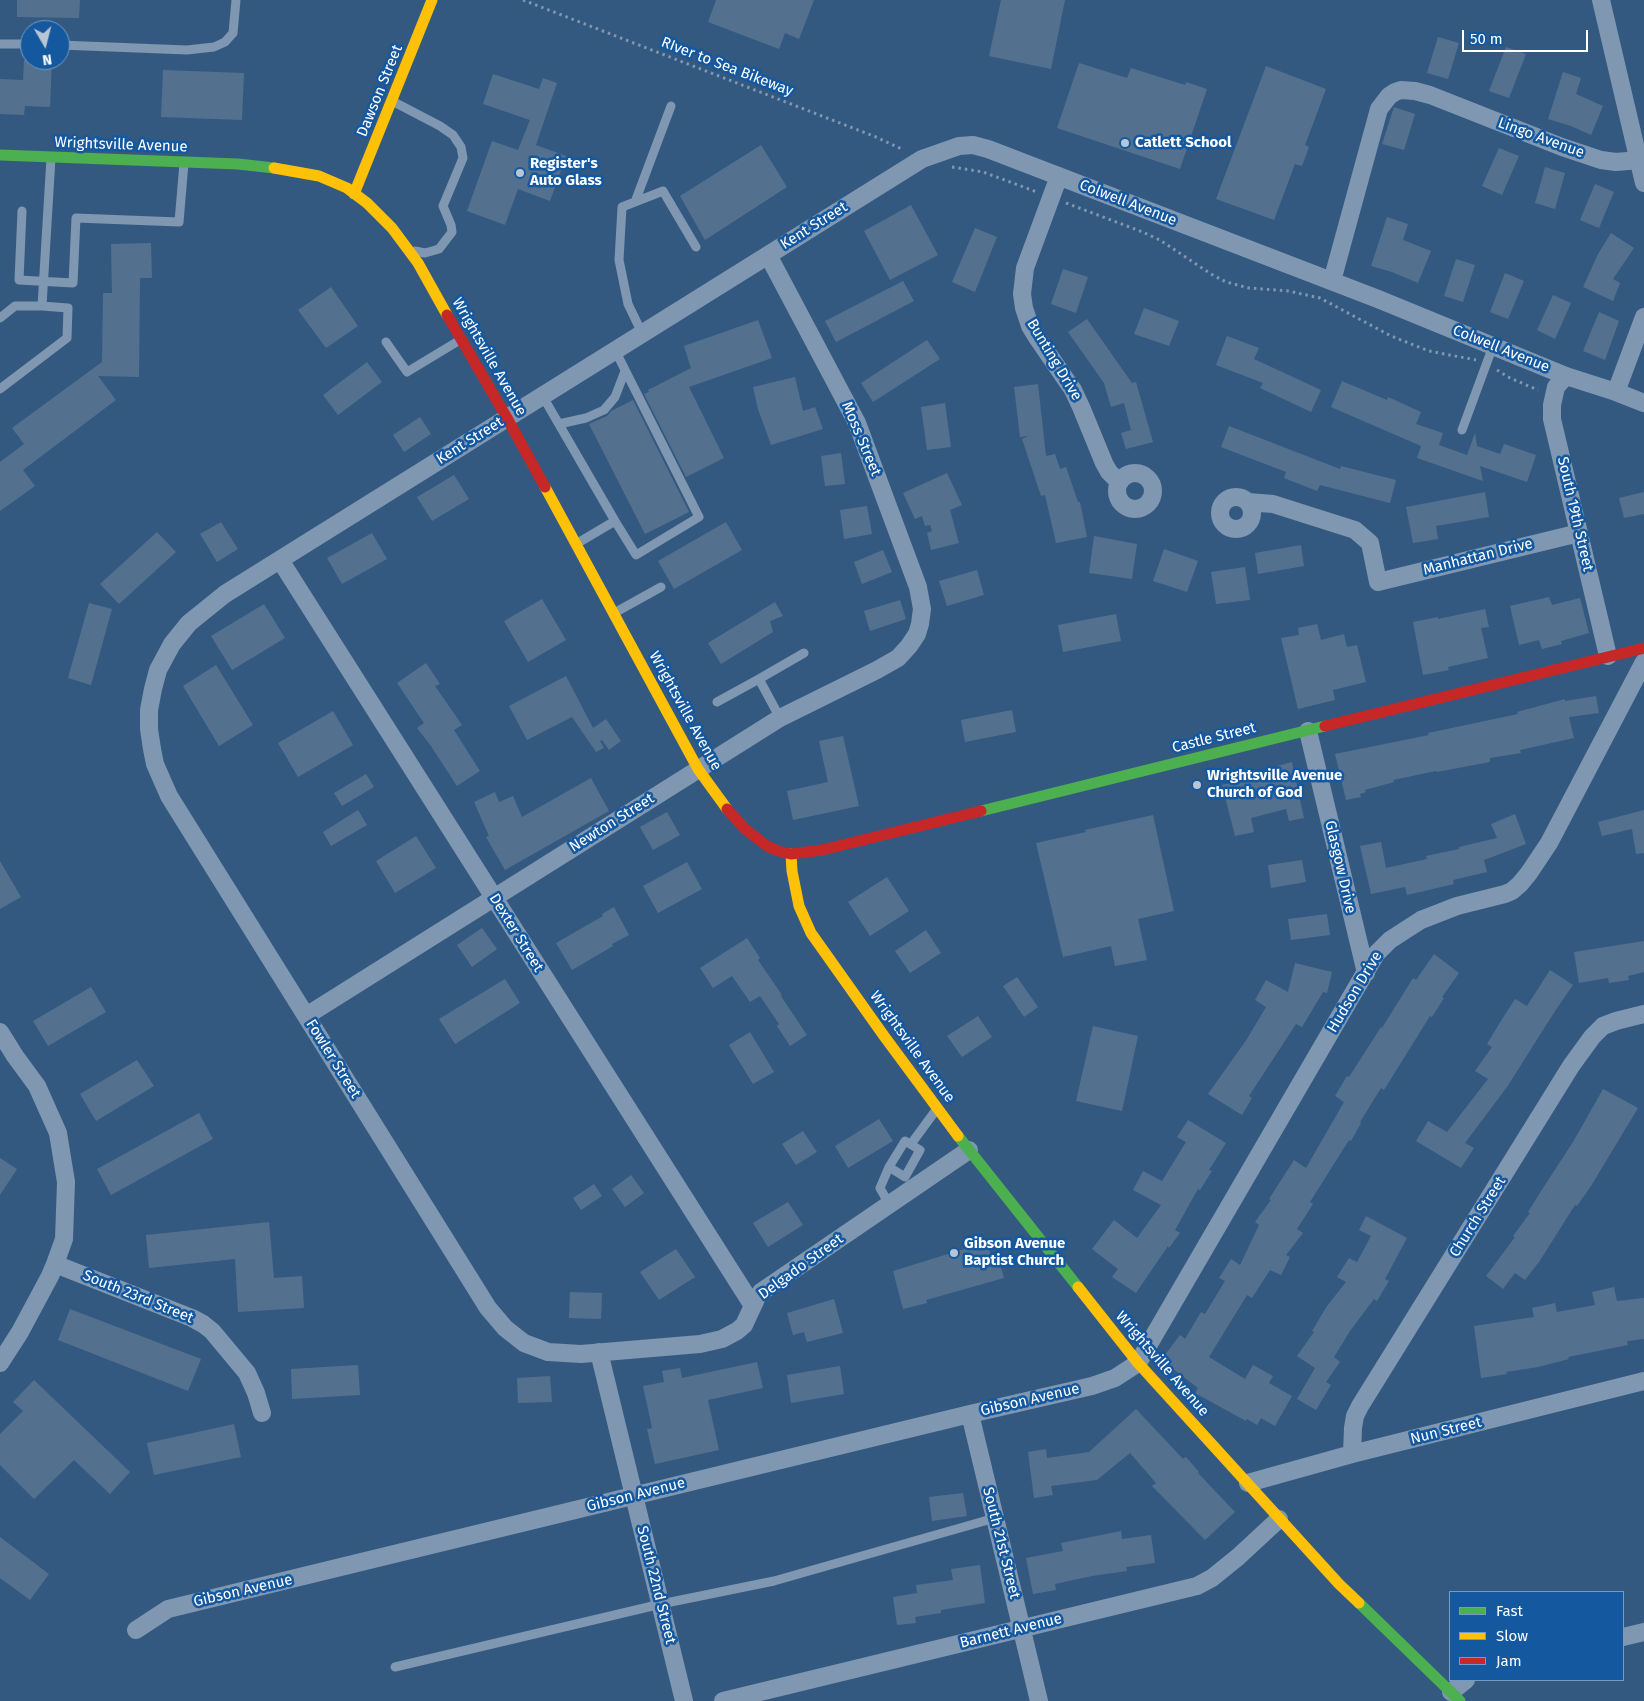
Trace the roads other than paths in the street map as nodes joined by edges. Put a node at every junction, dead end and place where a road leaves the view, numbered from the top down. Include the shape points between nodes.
1 (236, 0) edge
2 (432, 0) edge
3 (1600, 0) edge
4 (0, 44) edge
5 (20, 44) edge
6 (70, 45) edge
7 (392, 102) junction
8 (671, 106) dead end
9 (0, 155) edge
10 (51, 158) junction
11 (922, 159) joint
12 (1638, 160) junction
13 (184, 162) junction
14 (1059, 176) junction
15 (1644, 183) edge
16 (354, 194) junction
17 (635, 202) junction
18 (22, 211) dead end
19 (696, 247) dead end
20 (408, 249) junction
21 (768, 255) junction
22 (44, 281) junction
23 (1332, 281) junction
24 (42, 306) junction
25 (1644, 317) edge
26 (0, 318) edge
27 (642, 334) junction
28 (461, 340) junction
29 (386, 342) dead end
30 (1493, 346) junction
31 (615, 350) junction
32 (625, 371) junction
33 (1566, 376) junction
34 (0, 389) edge
35 (1616, 392) junction
36 (542, 395) junction
37 (1644, 403) edge
38 (507, 418) junction
39 (559, 424) junction
40 (1462, 430) dead end
41 (1119, 482) dead end
42 (1248, 502) dead end
43 (615, 521) junction
44 (1579, 533) junction
45 (576, 545) junction
46 (280, 560) junction
47 (661, 587) dead end
48 (613, 614) junction
49 (917, 634) joint
50 (1644, 648) edge
51 (804, 653) dead end
52 (1608, 656) junction
53 (1644, 662) edge
54 (759, 679) junction
55 (153, 689) joint
56 (717, 702) dead end
57 (780, 718) junction
58 (1308, 731) junction
59 (698, 769) junction
60 (791, 854) junction
61 (494, 898) junction
62 (1366, 973) junction
63 (1644, 1014) edge
64 (306, 1016) junction
65 (0, 1032) edge
66 (937, 1108) junction
67 (911, 1144) junction
68 (969, 1150) junction
69 (889, 1167) junction
70 (909, 1182) junction
71 (889, 1204) junction
72 (55, 1264) junction
73 (753, 1306) junction
74 (600, 1352) junction
75 (0, 1363) edge
76 (1138, 1363) junction
77 (1644, 1381) edge
78 (262, 1413) dead end
79 (970, 1414) junction
80 (1352, 1454) junction
81 (1248, 1483) junction
82 (634, 1496) junction
83 (995, 1518) junction
84 (1279, 1518) junction
85 (661, 1604) junction
86 (1022, 1628) junction
87 (136, 1630) dead end
88 (1644, 1632) edge
89 (1624, 1637) edge
90 (395, 1667) dead end
91 (1465, 1681) edge
92 (1455, 1697) edge
93 (684, 1701) edge
94 (722, 1701) edge
95 (1039, 1701) edge

1 - 6 lane via 233,33 214,47 187,50
2 - 7 street, Dawson Street
3 - 12 street
4 - 5 lane
7 - 16 street, Dawson Street
7 - 20 lane via 453,135 461,147 463,158 443,206 451,225 449,237 439,250 425,254
8 - 17 lane
9 - 10 street, Wrightsville Avenue
10 - 13 street, Wrightsville Avenue
10 - 22 lane
11 - 14 street, Colwell Avenue via 950,148 973,145
11 - 21 street, Kent Street
12 - 15 street
12 - 23 street, Lingo Avenue via 1601,160 1415,91 1401,90 1381,104
13 - 16 street, Wrightsville Avenue via 284,169 319,176
13 - 22 lane via 180,222 76,218 73,283
14 - 23 street, Colwell Avenue
14 - 41 street, Bunting Drive via 1024,268 1024,308 1030,326 1073,390 1104,463
16 - 20 street, Wrightsville Avenue via 386,222
17 - 19 lane via 663,190
17 - 27 lane via 622,207 619,260 628,304
18 - 22 lane via 19,280
20 - 28 street, Wrightsville Avenue
21 - 27 street, Kent Street
21 - 49 street, Moss Street via 857,424 918,587 922,609
22 - 24 lane
23 - 30 street, Colwell Avenue
24 - 26 lane via 15,306
24 - 34 lane via 68,308 67,338
25 - 35 street
27 - 31 street, Kent Street
28 - 29 lane via 407,372
28 - 38 street, Wrightsville Avenue
30 - 33 street, Colwell Avenue
30 - 40 lane
31 - 32 lane
31 - 36 street, Kent Street
32 - 39 lane via 615,396 604,410
32 - 43 lane via 699,517 636,555
33 - 35 street, Colwell Avenue
33 - 44 street, South 19th Street via 1556,387 1552,419
35 - 37 street, Colwell Avenue
36 - 38 street, Kent Street
36 - 39 lane
38 - 45 street, Wrightsville Avenue
38 - 46 street, Kent Street
39 - 43 lane
42 - 44 street, Manhattan Drive via 1273,504 1355,530 1370,544 1378,582
43 - 45 lane
44 - 52 street, South 19th Street
45 - 48 street, Wrightsville Avenue
46 - 55 street, Kent Street via 226,594 190,623 164,656
46 - 61 street, Dexter Street
47 - 48 lane
48 - 59 street, Wrightsville Avenue
49 - 57 street, Newton Street via 898,658
50 - 52 street, Castle Street
51 - 54 lane
52 - 58 street, Castle Street
53 - 62 street, Hudson Drive via 1549,843 1520,884 1505,894 1457,906 1420,920 1382,946
54 - 56 lane
54 - 57 lane
55 - 64 street, Fowler Street via 149,729 152,749 169,796
57 - 59 street, Newton Street
58 - 60 street, Castle Street via 822,850
58 - 62 street, Glasgow Drive
59 - 60 street, Wrightsville Avenue via 745,829 767,846
59 - 61 street, Newton Street
60 - 66 street, Wrightsville Avenue via 799,906 812,933
61 - 64 street, Newton Street
61 - 73 street, Dexter Street
62 - 76 street, Hudson Drive
63 - 80 street, Church Street via 1603,1026 1571,1066 1360,1406 1352,1428
64 - 74 street, Fowler Street via 488,1308 505,1328 524,1342 548,1352
65 - 72 street via 37,1086 58,1133 66,1182 64,1239
66 - 67 lane
66 - 68 street, Wrightsville Avenue
67 - 69 lane via 905,1141
67 - 70 lane via 920,1150
68 - 70 street, Delgado Street
68 - 76 street, Wrightsville Avenue
69 - 70 lane
69 - 71 lane via 880,1188
70 - 71 street, Delgado Street
71 - 73 street, Delgado Street via 761,1292
72 - 75 street
72 - 78 street, South 23rd Street via 203,1324 247,1373
73 - 74 street, Delgado Street via 744,1325 716,1340
74 - 82 street, South 22nd Street
76 - 79 street, Gibson Avenue via 1115,1378 1092,1386
76 - 81 street, Wrightsville Avenue
77 - 80 street, Nun Street
79 - 82 street, Gibson Avenue
79 - 83 street, South 21st Street
80 - 81 street, Nun Street
81 - 84 street, Wrightsville Avenue
82 - 85 street, South 22nd Street
82 - 87 street, Gibson Avenue via 168,1609
83 - 85 lane via 774,1581
83 - 86 street, South 21st Street
84 - 86 street, Barnett Avenue via 1238,1557 1204,1582
84 - 92 street, Wrightsville Avenue via 1339,1584
85 - 90 lane
85 - 93 street, South 22nd Street
86 - 94 street, Barnett Avenue
86 - 95 street, South 21st Street
88 - 89 street
91 - 92 street

